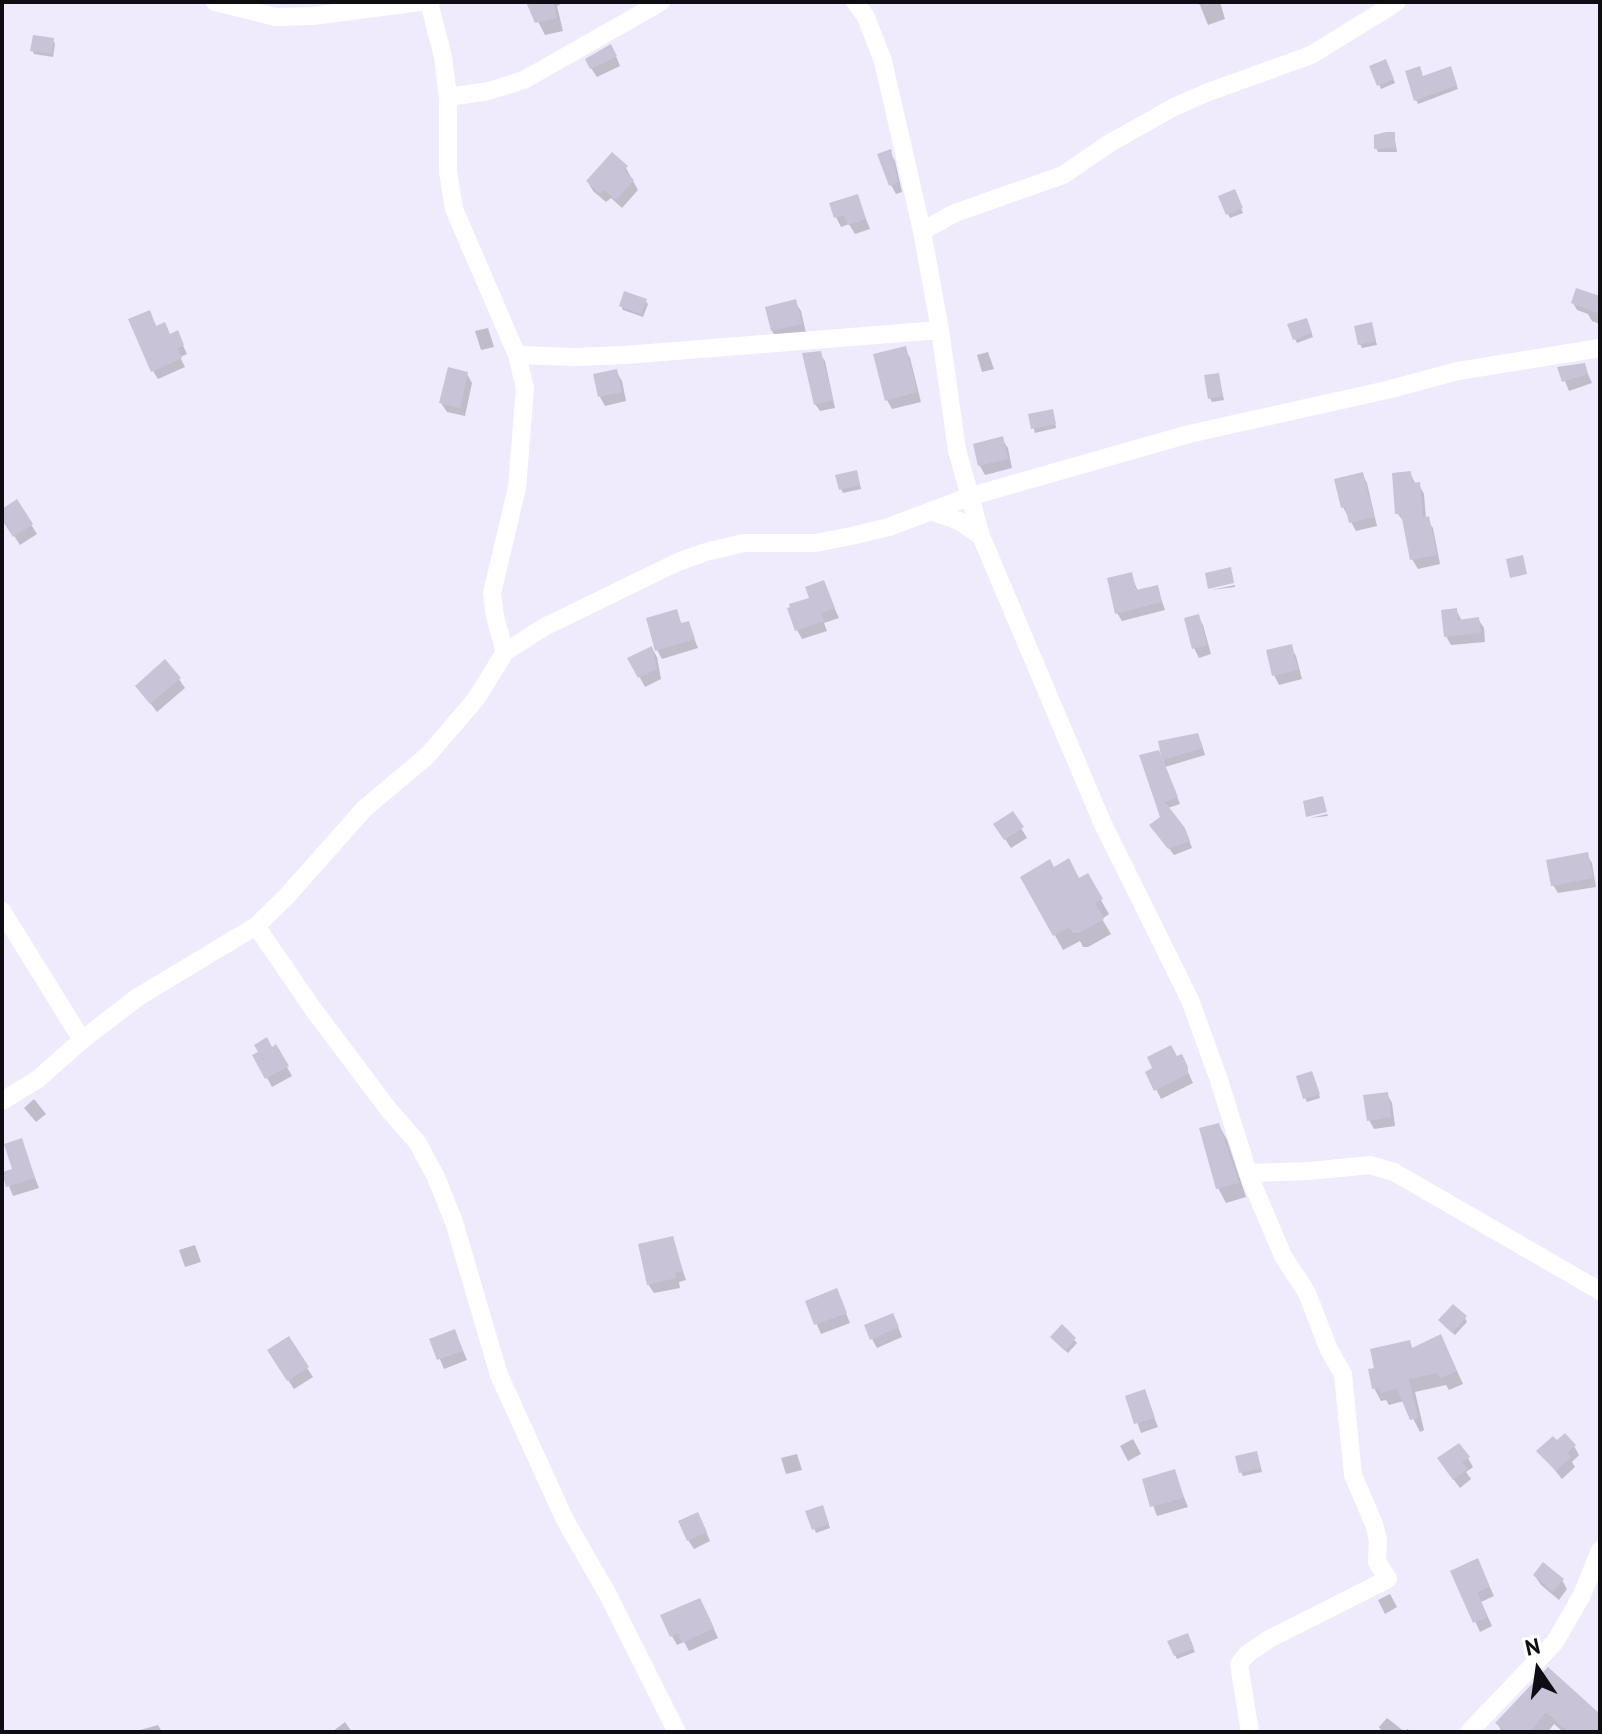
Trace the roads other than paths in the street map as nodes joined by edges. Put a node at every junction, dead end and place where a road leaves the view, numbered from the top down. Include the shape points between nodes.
1 (215, 2) edge
2 (420, 2) edge
3 (429, 2) edge
4 (661, 2) edge
5 (855, 2) edge
6 (1397, 2) edge
7 (357, 6) edge
8 (448, 97) junction
9 (922, 231) junction
10 (940, 330) junction
11 (1600, 348) edge
12 (517, 355) junction
13 (968, 497) junction
14 (934, 512) junction
15 (981, 536) junction
16 (505, 652) junction
17 (2, 911) edge
18 (256, 926) junction
19 (82, 1040) junction
20 (2, 1101) edge
21 (1248, 1173) junction
22 (1598, 1287) edge
23 (1600, 1550) edge
24 (677, 1732) edge
25 (1250, 1732) edge
26 (1469, 1732) edge

1 - 7 street via 276,17
2 - 7 street
3 - 8 street
4 - 8 street via 524,80
5 - 9 street via 883,61
6 - 9 street via 1311,55 1174,107 1063,175 955,213
8 - 12 street via 448,172 454,209
9 - 10 street
10 - 12 street via 625,355
10 - 13 street
11 - 13 street via 1458,371 1189,434
12 - 16 street via 525,388 517,488 492,593
13 - 14 street
13 - 15 street
14 - 15 street
14 - 16 street via 816,543 744,543 706,552 544,627
15 - 21 street via 1102,822 1190,1000
16 - 18 street via 476,699 427,756 365,808
17 - 19 street
18 - 19 street via 138,997
18 - 24 street via 417,1142 436,1177 499,1375 565,1520
19 - 20 street via 38,1079
21 - 22 street via 1370,1165 1394,1172
21 - 25 street via 1343,1374 1353,1475 1374,1524 1377,1562 1388,1579 1247,1654 1239,1664
23 - 26 street via 1555,1642

